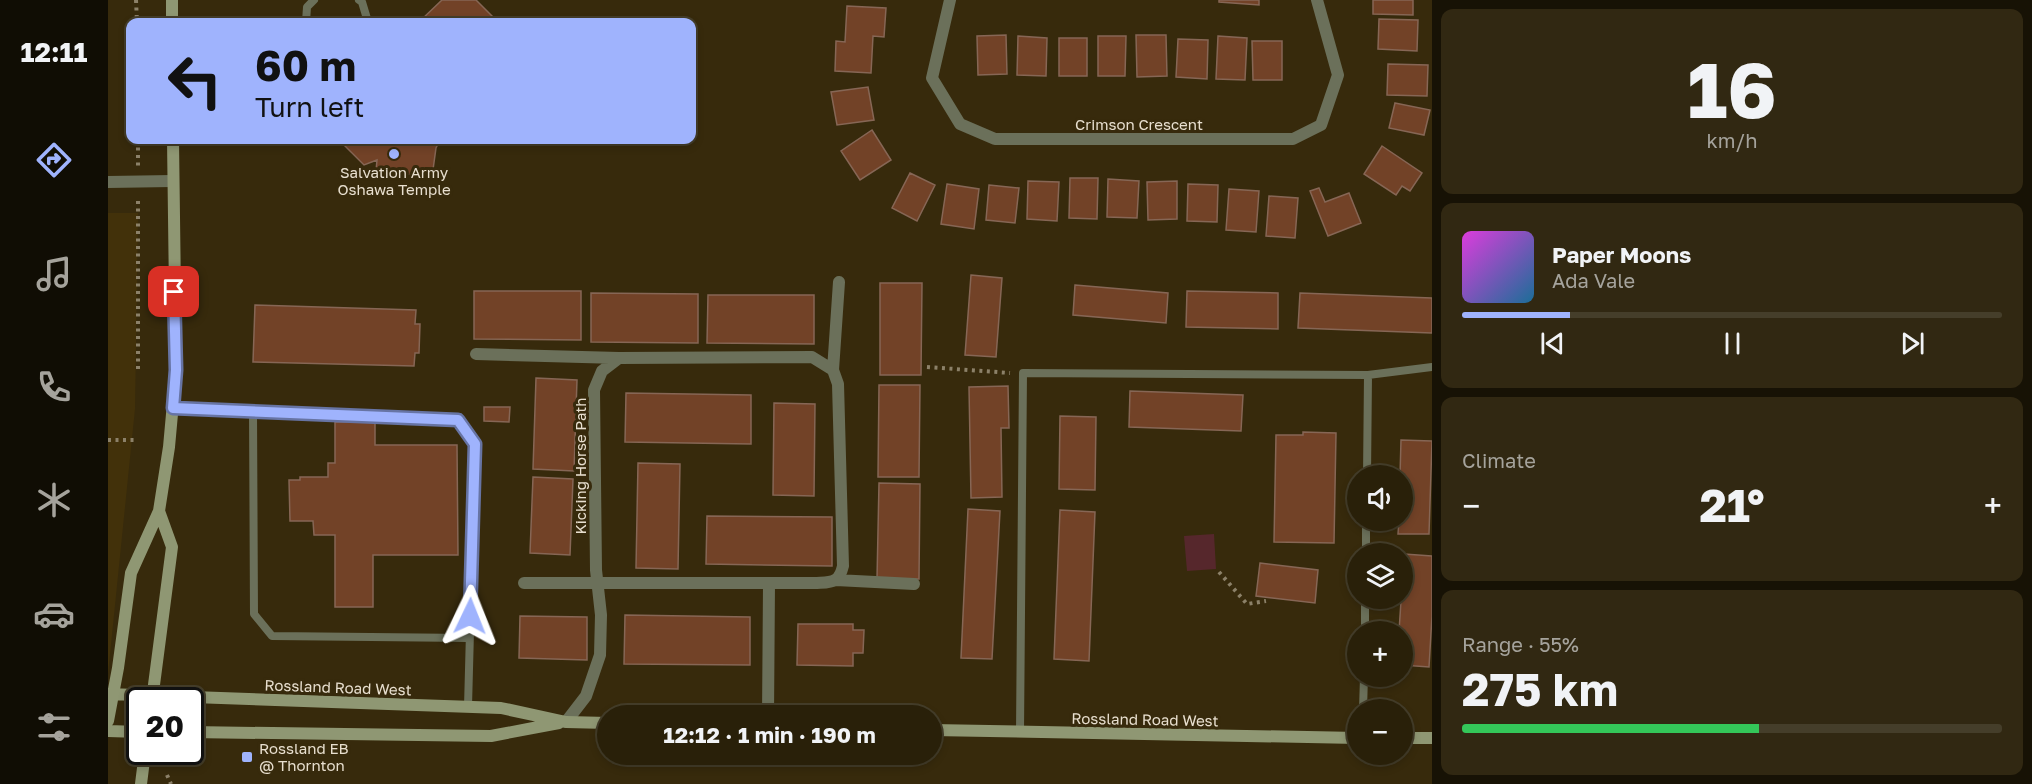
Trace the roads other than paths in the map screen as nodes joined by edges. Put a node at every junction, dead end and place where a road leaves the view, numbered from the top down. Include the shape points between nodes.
1 (172, 0) edge
2 (314, 0) edge
3 (359, 0) edge
4 (950, 0) edge
5 (1317, 0) edge
6 (172, 18) edge
7 (306, 18) edge
8 (367, 18) edge
9 (173, 144) edge
10 (172, 181) junction
11 (108, 182) edge
12 (839, 282) dead end
13 (476, 354) dead end
14 (619, 358) junction
15 (1432, 367) edge
16 (833, 370) junction
17 (1368, 375) junction
18 (173, 408) junction
19 (253, 412) junction
20 (1367, 465) edge
21 (159, 510) junction
22 (836, 580) junction
23 (524, 582) dead end
24 (599, 584) junction
25 (769, 584) junction
26 (914, 584) dead end
27 (469, 638) junction
28 (153, 687) edge
29 (110, 695) edge
30 (126, 696) edge
31 (204, 699) edge
32 (768, 705) edge
33 (468, 706) junction
34 (108, 721) edge
35 (566, 722) junction
36 (597, 723) edge
37 (942, 730) edge
38 (108, 731) edge
39 (126, 732) edge
40 (204, 732) edge
41 (1020, 732) junction
42 (1347, 738) edge
43 (1413, 738) edge
44 (1432, 738) edge
45 (143, 765) edge
46 (141, 784) edge

1 - 6 main road
2 - 7 lane via 307,7
3 - 8 lane
4 - 5 street, Crimson Crescent via 932,78 960,124 995,139 1293,139 1321,125 1338,75
9 - 10 main road
10 - 11 street
10 - 18 main road via 176,370
12 - 16 street
13 - 14 street
14 - 16 street via 812,357
14 - 24 street, Kicking Horse Path via 602,371 594,390
15 - 17 lane
16 - 22 street via 838,384 843,566
17 - 20 lane
17 - 41 lane via 1023,374
18 - 19 lane
18 - 21 main road
19 - 27 lane via 254,614 272,636
19 - 27 lane via 458,420 475,444
21 - 28 main road via 172,547
21 - 29 main road via 131,573 118,668
22 - 25 street
22 - 26 street
23 - 24 street
24 - 25 street
24 - 35 street, Kicking Horse Path via 597,669 586,696
25 - 32 street
27 - 33 lane
29 - 30 main road, Rossland Road West
29 - 34 main road
31 - 33 main road, Rossland Road West
33 - 35 main road, Rossland Road West via 501,708
35 - 36 main road, Rossland Road West
35 - 40 main road, Rossland Road West via 491,736
37 - 41 main road, Rossland Road West
38 - 39 main road
41 - 42 main road, Rossland Road West
43 - 44 main road
45 - 46 main road

